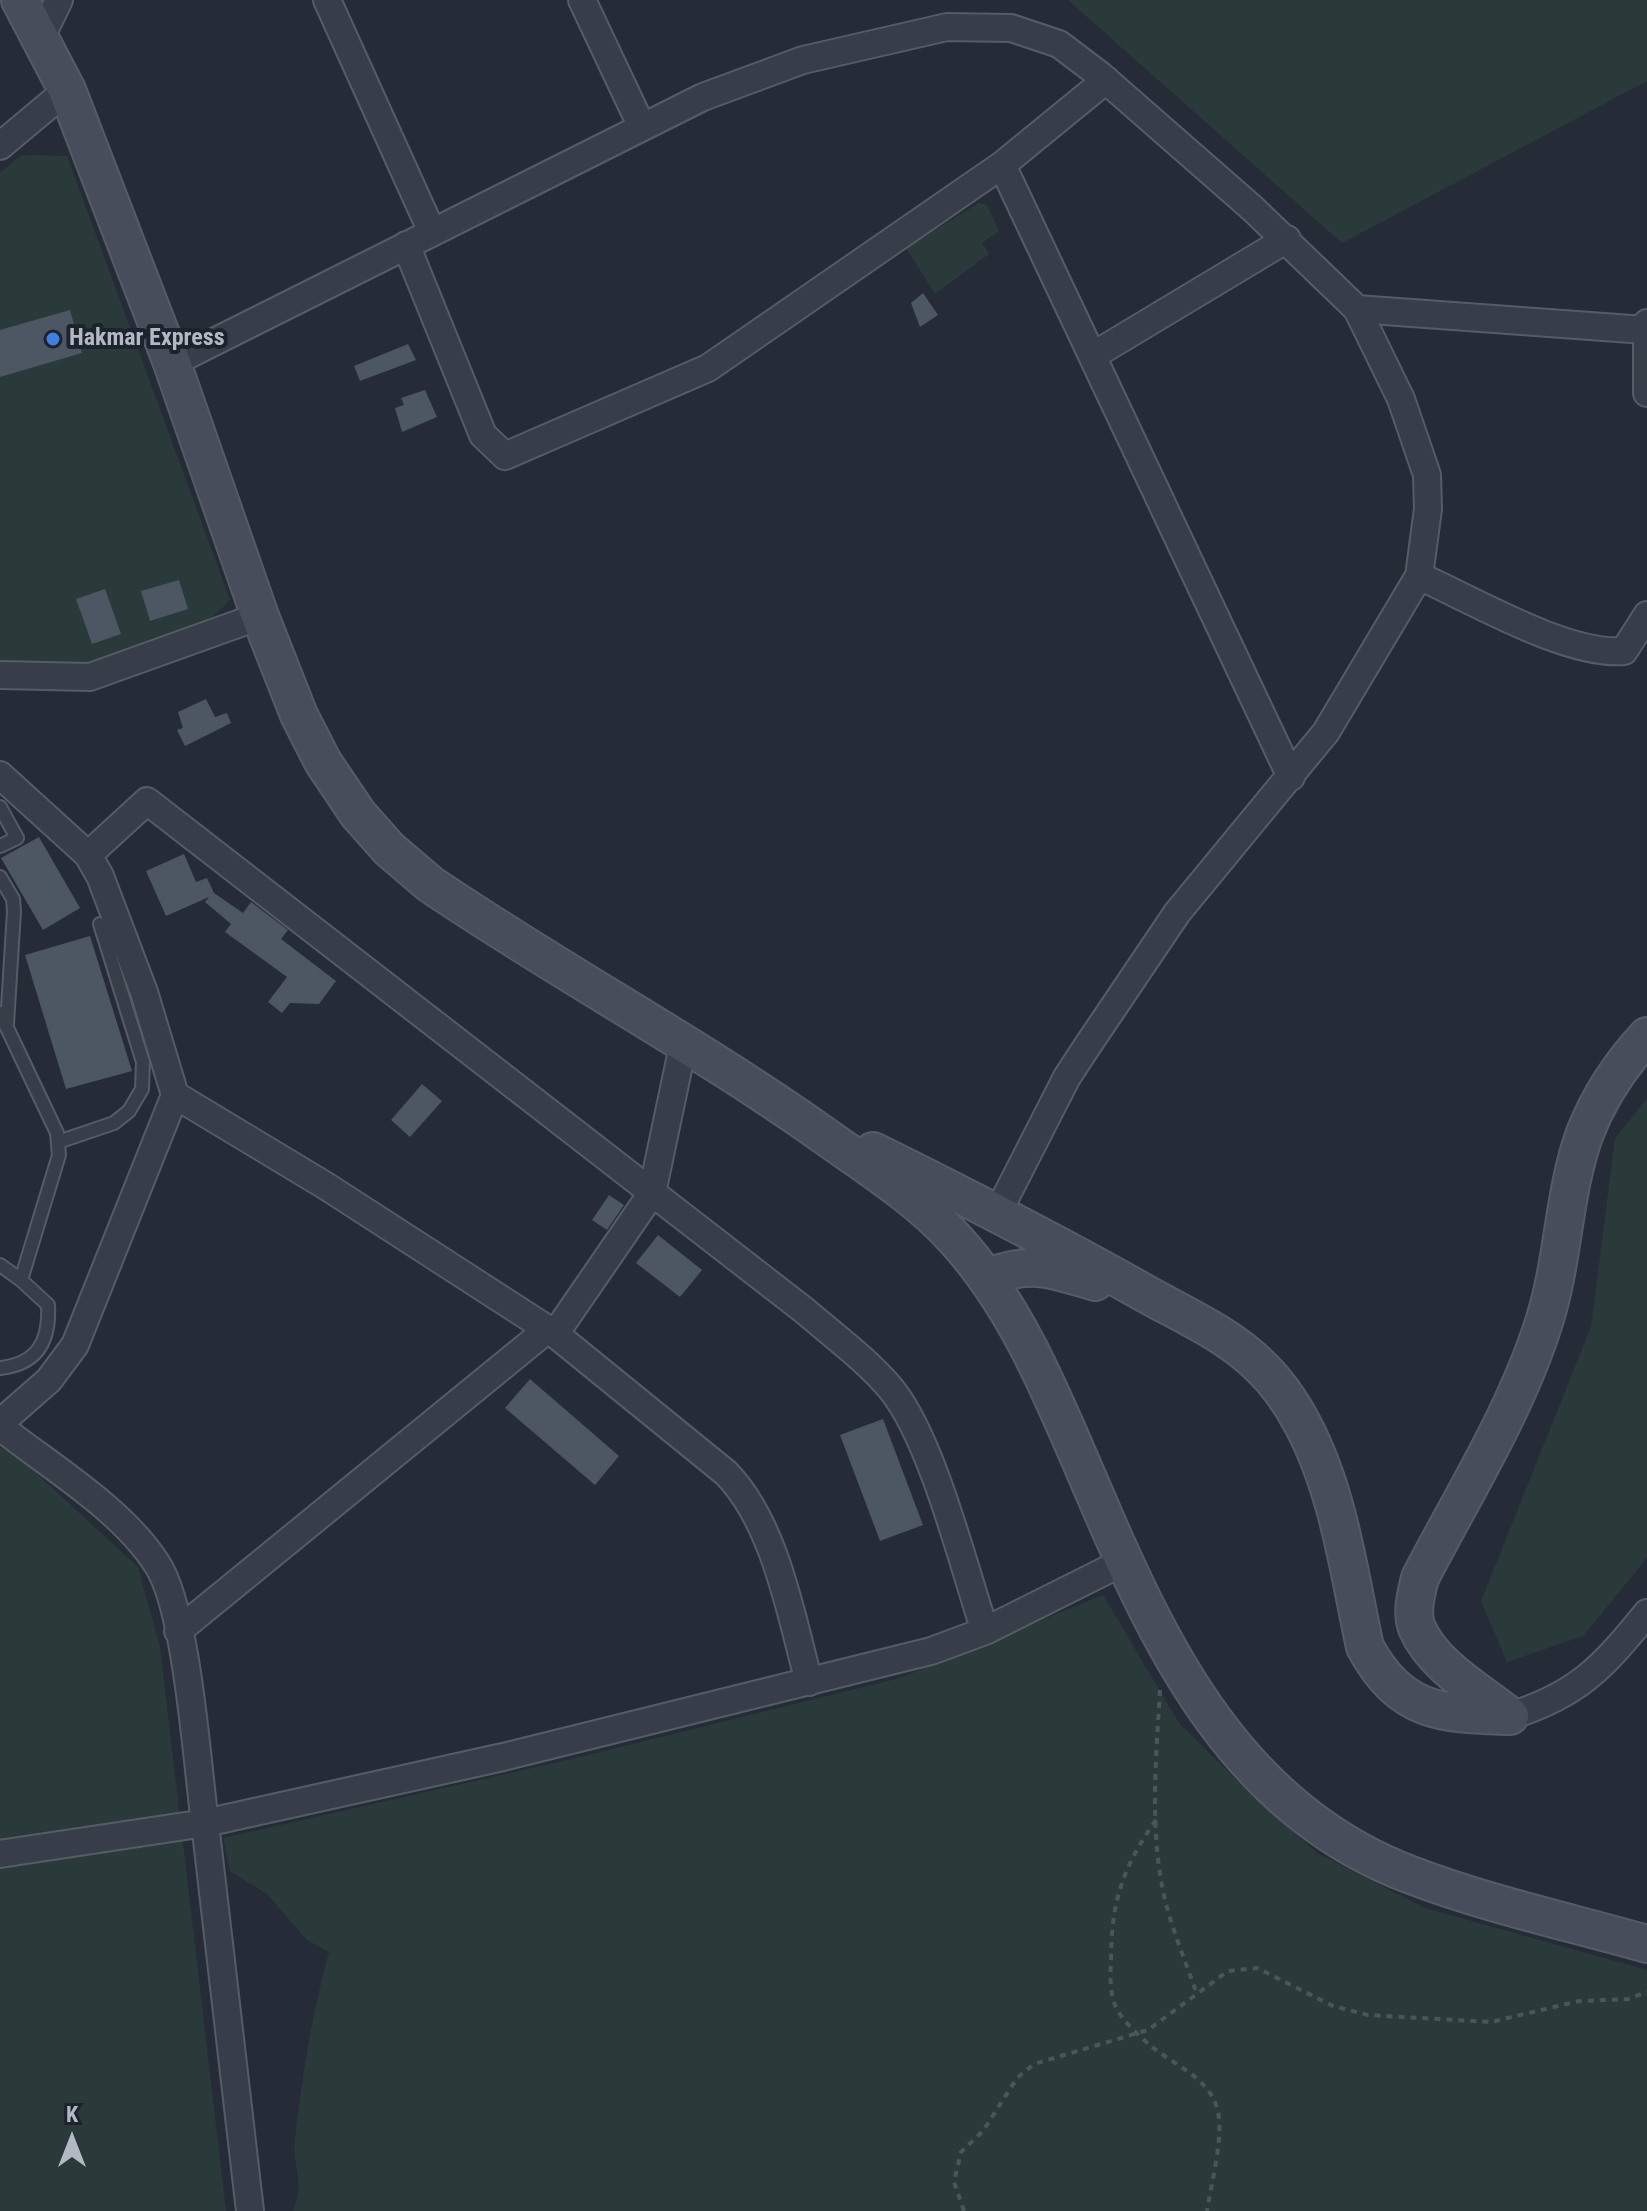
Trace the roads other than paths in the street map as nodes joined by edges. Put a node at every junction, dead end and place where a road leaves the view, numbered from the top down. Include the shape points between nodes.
1 (20, 0) edge
2 (59, 0) edge
3 (327, 0) edge
4 (582, 0) edge
5 (40, 39) junction
6 (1106, 80) junction
7 (67, 90) junction
8 (641, 125) junction
9 (0, 146) edge
10 (1002, 165) junction
11 (432, 232) junction
12 (1287, 239) junction
13 (406, 245) junction
14 (1357, 309) junction
15 (1646, 327) edge
16 (1094, 355) junction
17 (172, 363) junction
18 (1647, 393) edge
19 (1419, 576) junction
20 (1647, 615) edge
21 (260, 616) junction
22 (0, 675) edge
23 (0, 775) edge
24 (1291, 777) junction
25 (0, 807) edge
26 (0, 846) edge
27 (88, 855) junction
28 (0, 877) edge
29 (100, 924) dead end
30 (3, 1019) edge
31 (1647, 1036) edge
32 (684, 1041) junction
33 (175, 1095) junction
34 (785, 1108) junction
35 (58, 1142) junction
36 (652, 1193) junction
37 (998, 1212) junction
38 (1049, 1241) junction
39 (0, 1265) edge
40 (981, 1268) junction
41 (21, 1280) junction
42 (1162, 1302) junction
43 (552, 1332) junction
44 (0, 1368) edge
45 (0, 1425) edge
46 (1123, 1562) junction
47 (1647, 1613) edge
48 (178, 1631) junction
49 (985, 1631) junction
50 (809, 1682) junction
51 (1510, 1716) junction
52 (205, 1823) junction
53 (0, 1854) edge
54 (1647, 1944) edge
55 (250, 2211) edge

1 - 5 main road
2 - 5 street
3 - 11 street
4 - 8 street
5 - 7 main road
6 - 8 street via 1059,44 1034,34 1011,28 947,27 803,60
6 - 10 street
6 - 12 street
7 - 9 street
7 - 17 main road
8 - 11 street
10 - 13 street via 708,368 505,456 483,435
10 - 16 street
11 - 13 street
12 - 14 street
12 - 16 street
13 - 17 street
14 - 15 street
14 - 19 street via 1401,399 1427,475
15 - 18 street
16 - 24 street
17 - 21 main road
19 - 20 street via 1576,646 1604,653 1624,651
19 - 24 street via 1326,732
21 - 22 street via 90,677
21 - 32 main road via 323,762 389,849 482,919
23 - 27 street
24 - 37 street via 1177,913 1088,1045
25 - 26 lane via 17,838
27 - 33 street via 144,992
27 - 36 street via 147,801
28 - 30 lane via 14,911
29 - 35 lane via 143,1062 142,1089 114,1123
30 - 35 lane
31 - 51 main road via 1623,1063 1585,1132 1544,1323 1525,1375 1420,1578 1414,1602 1416,1626 1431,1650
32 - 34 main road
32 - 36 street
33 - 43 street
33 - 45 street via 75,1345 49,1380
34 - 37 main road
34 - 40 main road via 915,1203
35 - 41 lane via 54,1176
36 - 43 street
36 - 49 street via 805,1311 891,1390 909,1416 931,1470
37 - 38 main road
38 - 40 main road via 1018,1241
38 - 42 main road
39 - 41 lane
40 - 42 main road via 1051,1269
40 - 46 main road via 1026,1344
41 - 44 lane via 48,1305 45,1343 33,1359
42 - 51 main road via 1260,1365 1303,1424 1333,1502 1365,1647 1390,1684 1408,1699 1451,1714
43 - 48 street
43 - 50 street via 743,1491 785,1595
45 - 48 street via 141,1543 159,1565
46 - 49 street
46 - 54 main road via 1200,1705 1300,1812 1410,1875
47 - 51 street via 1577,1688
48 - 52 street
49 - 50 street via 931,1651
50 - 52 street
52 - 53 street
52 - 55 street

